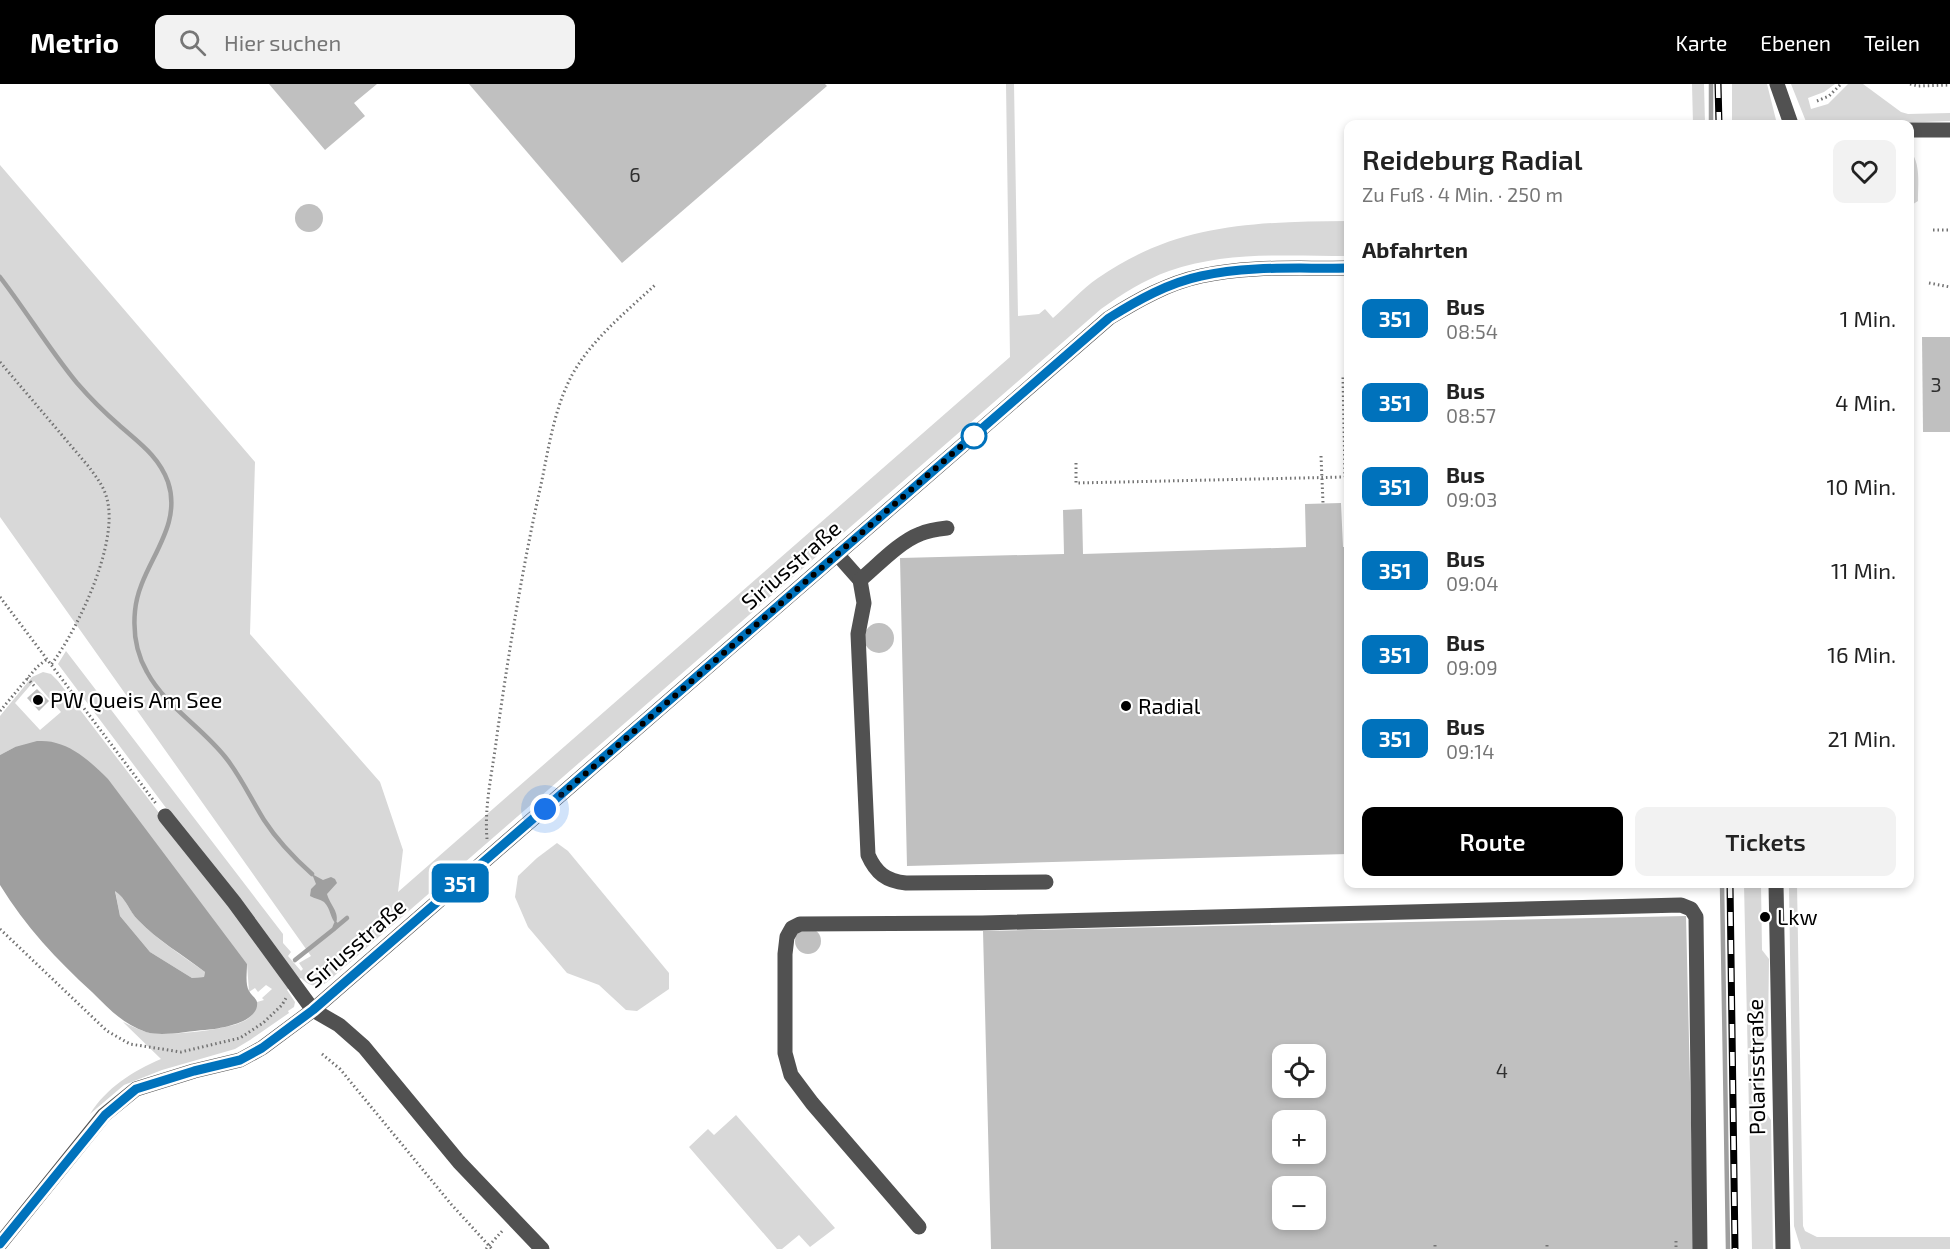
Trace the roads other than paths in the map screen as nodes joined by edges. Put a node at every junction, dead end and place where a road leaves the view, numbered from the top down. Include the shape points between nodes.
1 (1777, 84) edge
2 (1790, 120) edge
3 (1914, 130) edge
4 (1950, 130) edge
5 (1344, 268) edge
6 (947, 528) dead end
7 (837, 555) junction
8 (860, 580) junction
9 (165, 816) road end
10 (1046, 882) dead end
11 (1776, 888) edge
12 (313, 1010) junction
13 (919, 1227) dead end
14 (0, 1244) edge
15 (542, 1249) edge
16 (1700, 1249) edge
17 (1783, 1249) edge

1 - 2 street
3 - 4 street
5 - 7 street, Siriusstraße via 1252,269 1200,276 1131,304 1081,341
6 - 8 street via 917,535
7 - 8 street
7 - 12 street, Siriusstraße
8 - 10 street via 864,603 858,634 868,855 873,866 881,876 906,884
9 - 12 street
11 - 17 street, Polarisstraße
12 - 14 street, Siriusstraße via 240,1060 136,1089 105,1115
12 - 15 street via 339,1025 364,1047 459,1162
13 - 16 street via 791,1075 784,1053 785,954 787,937 800,924 1681,905 1691,909 1696,917

